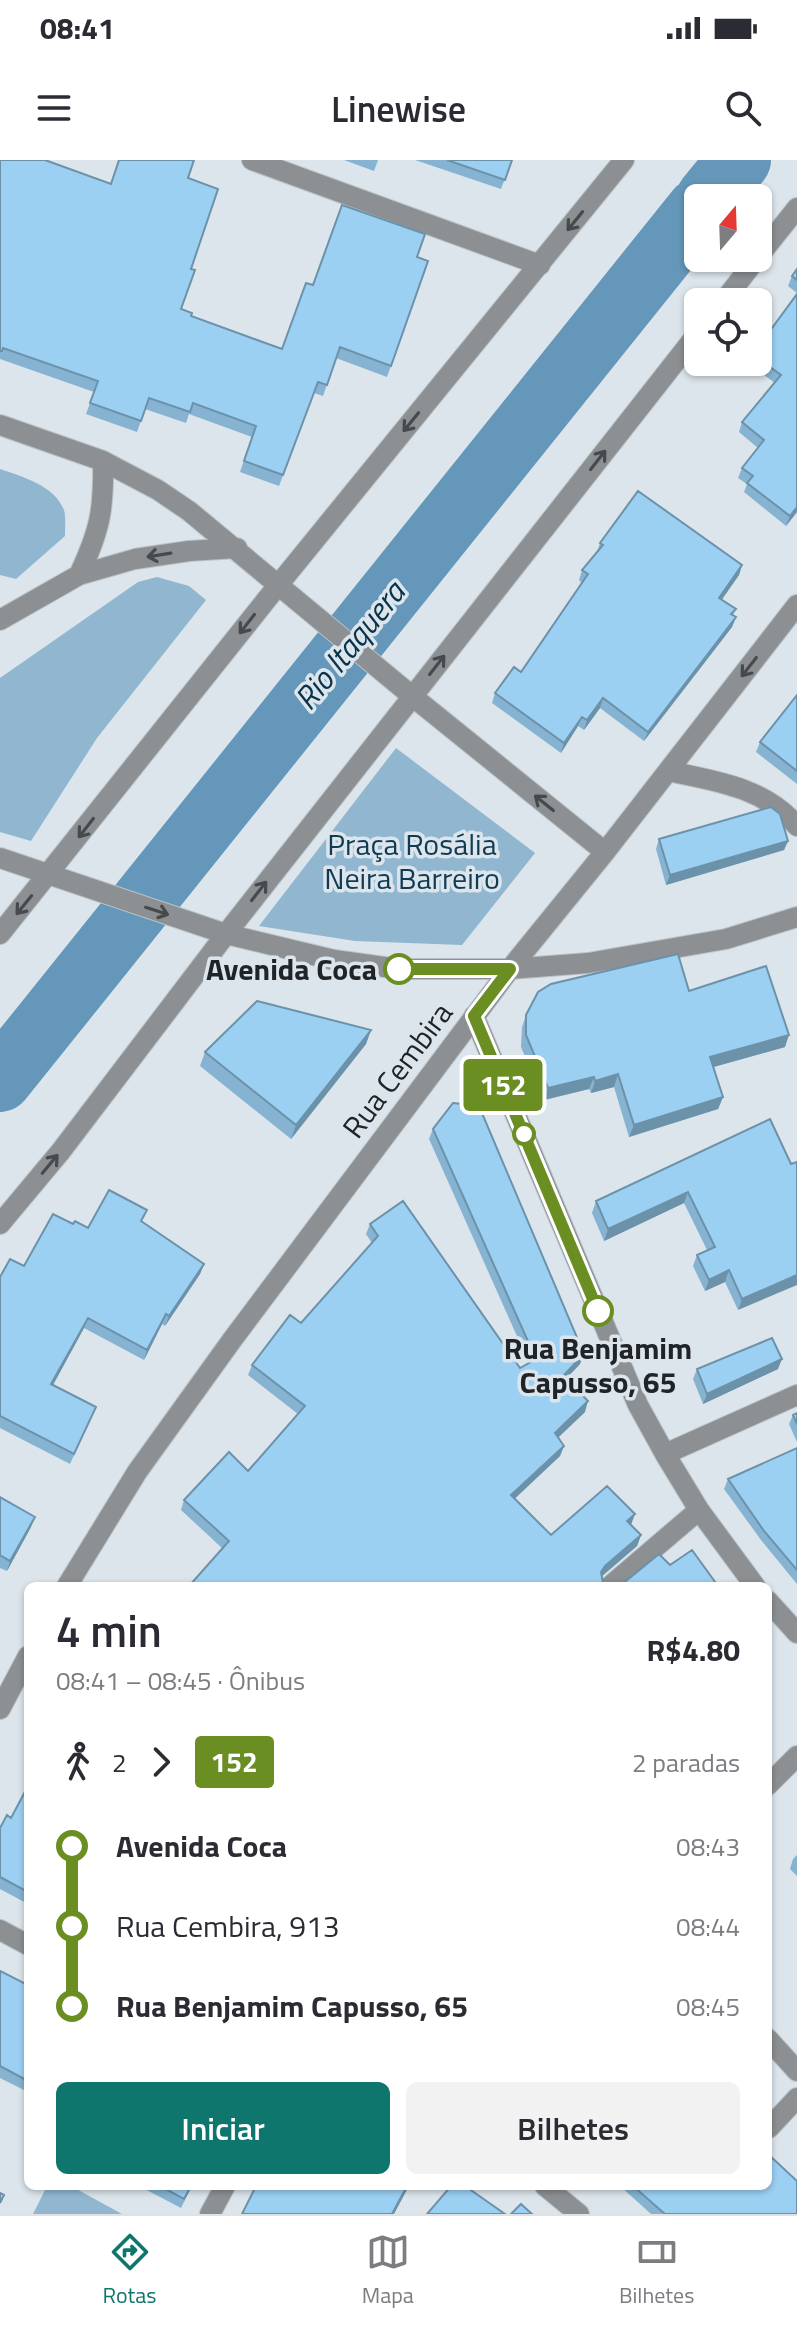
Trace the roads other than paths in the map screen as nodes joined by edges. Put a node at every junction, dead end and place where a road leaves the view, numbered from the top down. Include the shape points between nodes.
1 (252, 160) edge
2 (624, 160) edge
3 (797, 208) edge
4 (772, 240) edge
5 (540, 265) junction
6 (747, 272) edge
7 (734, 288) edge
8 (684, 351) edge
9 (0, 425) edge
10 (103, 461) junction
11 (237, 548) junction
12 (79, 575) junction
13 (279, 584) junction
14 (797, 605) edge
15 (0, 620) edge
16 (412, 696) junction
17 (668, 771) junction
18 (797, 826) edge
19 (605, 852) junction
20 (0, 858) edge
21 (56, 878) junction
22 (797, 917) edge
23 (0, 934) edge
24 (226, 934) junction
25 (510, 969) junction
26 (474, 1016) junction
27 (0, 1224) edge
28 (797, 1395) edge
29 (665, 1454) junction
30 (699, 1510) junction
31 (69, 1582) edge
32 (615, 1582) edge
33 (752, 1582) edge
34 (772, 1605) edge
35 (797, 1633) edge
36 (24, 1664) edge
37 (0, 1709) edge
38 (797, 1756) edge
39 (772, 1781) edge
40 (0, 1930) edge
41 (24, 1943) edge
42 (772, 2043) edge
43 (797, 2071) edge
44 (797, 2098) edge
45 (772, 2125) edge
46 (223, 2190) edge
47 (550, 2190) edge
48 (210, 2214) edge
49 (579, 2214) edge

1 - 5 street
2 -> 5 street
3 - 4 street
5 -> 13 street
6 - 7 street
16 -> 8 street
9 - 10 street
10 - 11 street via 158,490
10 - 12 street via 102,513
11 -> 12 street via 135,559
11 - 13 street
12 - 15 street
13 - 16 street
13 -> 21 street
14 -> 17 street, Rua Cembira
19 -> 16 street
24 -> 16 street
17 - 18 street via 763,797
17 - 19 street, Rua Cembira
19 - 25 street, Rua Cembira
20 - 21 street
21 -> 23 street
21 -> 24 street
22 - 25 street via 726,939 588,963
24 - 25 street via 334,960 399,969
27 -> 24 street
25 - 26 street, Rua Cembira
26 - 29 street via 638,1405
26 - 31 street, Rua Cembira via 137,1472
28 - 29 street
29 - 30 street
30 - 32 street
30 - 33 street
34 - 35 street
36 - 37 street
38 - 39 street
40 - 41 street
42 - 43 street
44 - 45 street
46 - 48 street
47 - 49 street

